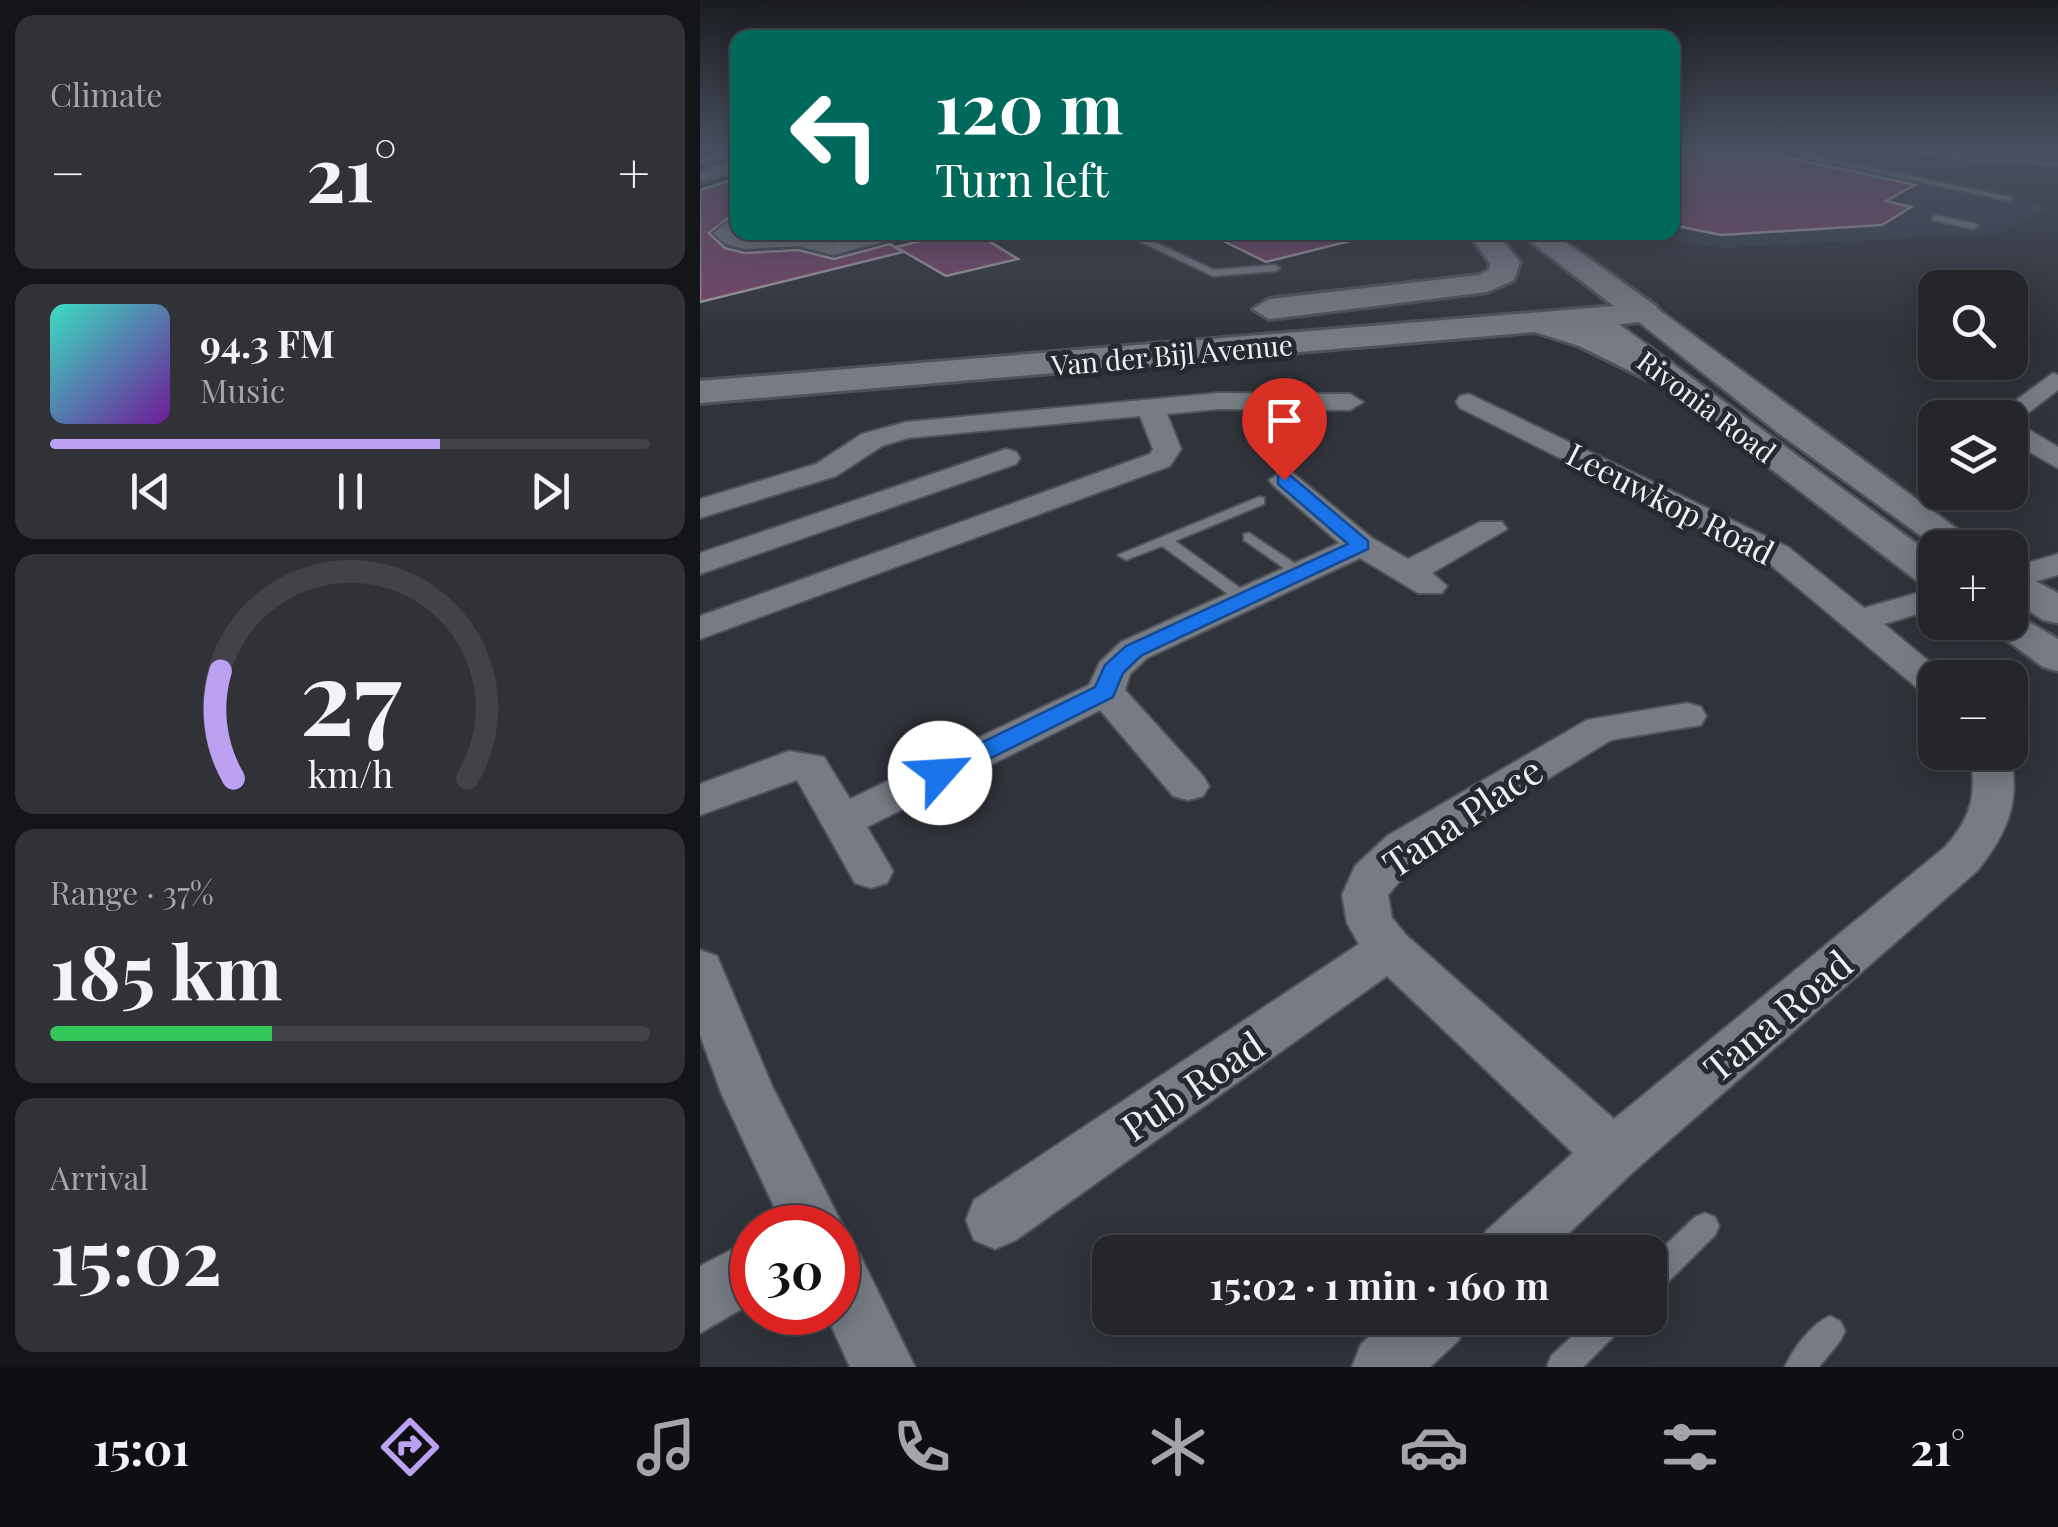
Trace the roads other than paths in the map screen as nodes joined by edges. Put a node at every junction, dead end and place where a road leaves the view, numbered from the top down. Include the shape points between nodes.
1 (1935, 218) dead end
2 (1973, 226) dead end
3 (730, 229) edge
4 (755, 240) edge
5 (798, 240) joint
6 (873, 240) edge
7 (1141, 240) edge
8 (1488, 240) edge
9 (1491, 240) edge
10 (1543, 240) edge
11 (700, 244) edge
12 (1275, 268) dead end
13 (1539, 282) junction
14 (1604, 284) junction
15 (1269, 310) junction
16 (1230, 313) dead end
17 (1645, 313) junction
18 (1591, 317) junction
19 (1484, 328) junction
20 (1659, 371) junction
21 (2053, 382) dead end
22 (700, 392) edge
23 (2028, 401) edge
24 (1350, 402) dead end
25 (1470, 402) dead end
26 (1152, 406) junction
27 (2028, 440) edge
28 (1006, 458) dead end
29 (2058, 459) edge
30 (1284, 480) dead end
31 (1260, 501) dead end
32 (700, 509) edge
33 (1491, 529) dead end
34 (1938, 530) edge
35 (1249, 537) dead end
36 (1164, 540) junction
37 (1361, 545) junction
38 (1126, 556) dead end
39 (1918, 563) edge
40 (700, 564) edge
41 (2058, 564) edge
42 (1300, 573) junction
43 (2028, 573) edge
44 (2028, 591) edge
45 (1245, 599) junction
46 (1918, 603) edge
47 (2058, 611) edge
48 (1860, 620) junction
49 (700, 628) edge
50 (2028, 638) edge
51 (2058, 658) edge
52 (1918, 669) edge
53 (1105, 692) junction
54 (1687, 716) dead end
55 (1995, 770) edge
56 (1188, 786) dead end
57 (700, 800) edge
58 (842, 822) junction
59 (871, 872) dead end
60 (1389, 949) junction
61 (700, 970) edge
62 (1613, 1154) junction
63 (803, 1205) edge
64 (995, 1220) dead end
65 (1704, 1226) dead end
66 (1525, 1235) edge
67 (1667, 1263) edge
68 (860, 1318) edge
69 (1830, 1331) dead end
70 (1419, 1335) edge
71 (1595, 1335) edge
72 (884, 1367) edge
73 (1384, 1367) edge
74 (1562, 1367) edge
75 (1800, 1367) edge

1 - 2 lane
3 - 11 street
4 - 5 street
5 - 6 street via 833,249
7 - 12 lane via 1213,273
8 - 15 main road via 1505,262 1502,274 1487,283
9 - 13 main road, Rivonia Road
10 - 14 main road, Rivonia Road
13 - 14 main road, Van der Bijl Avenue
13 - 15 main road, Van der Bijl Avenue
13 - 18 main road, Rivonia Road
14 - 17 main road, Rivonia Road
15 - 16 main road, Van der Bijl Avenue
17 - 18 main road, Van der Bijl Avenue
17 - 34 street, Rivonia Road
18 - 19 main road, Van der Bijl Avenue
18 - 20 street, Rivonia Road
19 - 20 main road via 1569,332
19 - 22 main road, Van der Bijl Avenue
20 - 39 street, Rivonia Road
21 - 23 street
24 - 26 street
25 - 48 street, Leeuwkop Road via 1777,554
26 - 32 street via 906,430 872,440 826,470
26 - 49 street via 1167,450 1160,460
27 - 29 street
28 - 40 street
30 - 37 street
31 - 36 lane
33 - 37 street via 1418,580
35 - 42 lane
36 - 38 lane
36 - 45 lane
37 - 42 street
41 - 43 street
42 - 45 street
44 - 47 street
45 - 53 street via 1123,658
46 - 48 street
48 - 52 street
50 - 51 street
53 - 56 street
53 - 58 street
54 - 60 street, Tana Place via 1601,729 1403,847 1371,878 1365,895 1370,922
55 - 62 street, Tana Road via 1996,805 1986,832 1960,859
57 - 58 street via 801,764 813,770
58 - 59 street
60 - 62 street, Tana Place
60 - 64 street, Pub Road
61 - 63 street via 749,1095
62 - 66 street, Tana Road
65 - 67 lane
68 - 72 street
69 - 75 lane
70 - 73 street
71 - 74 lane

